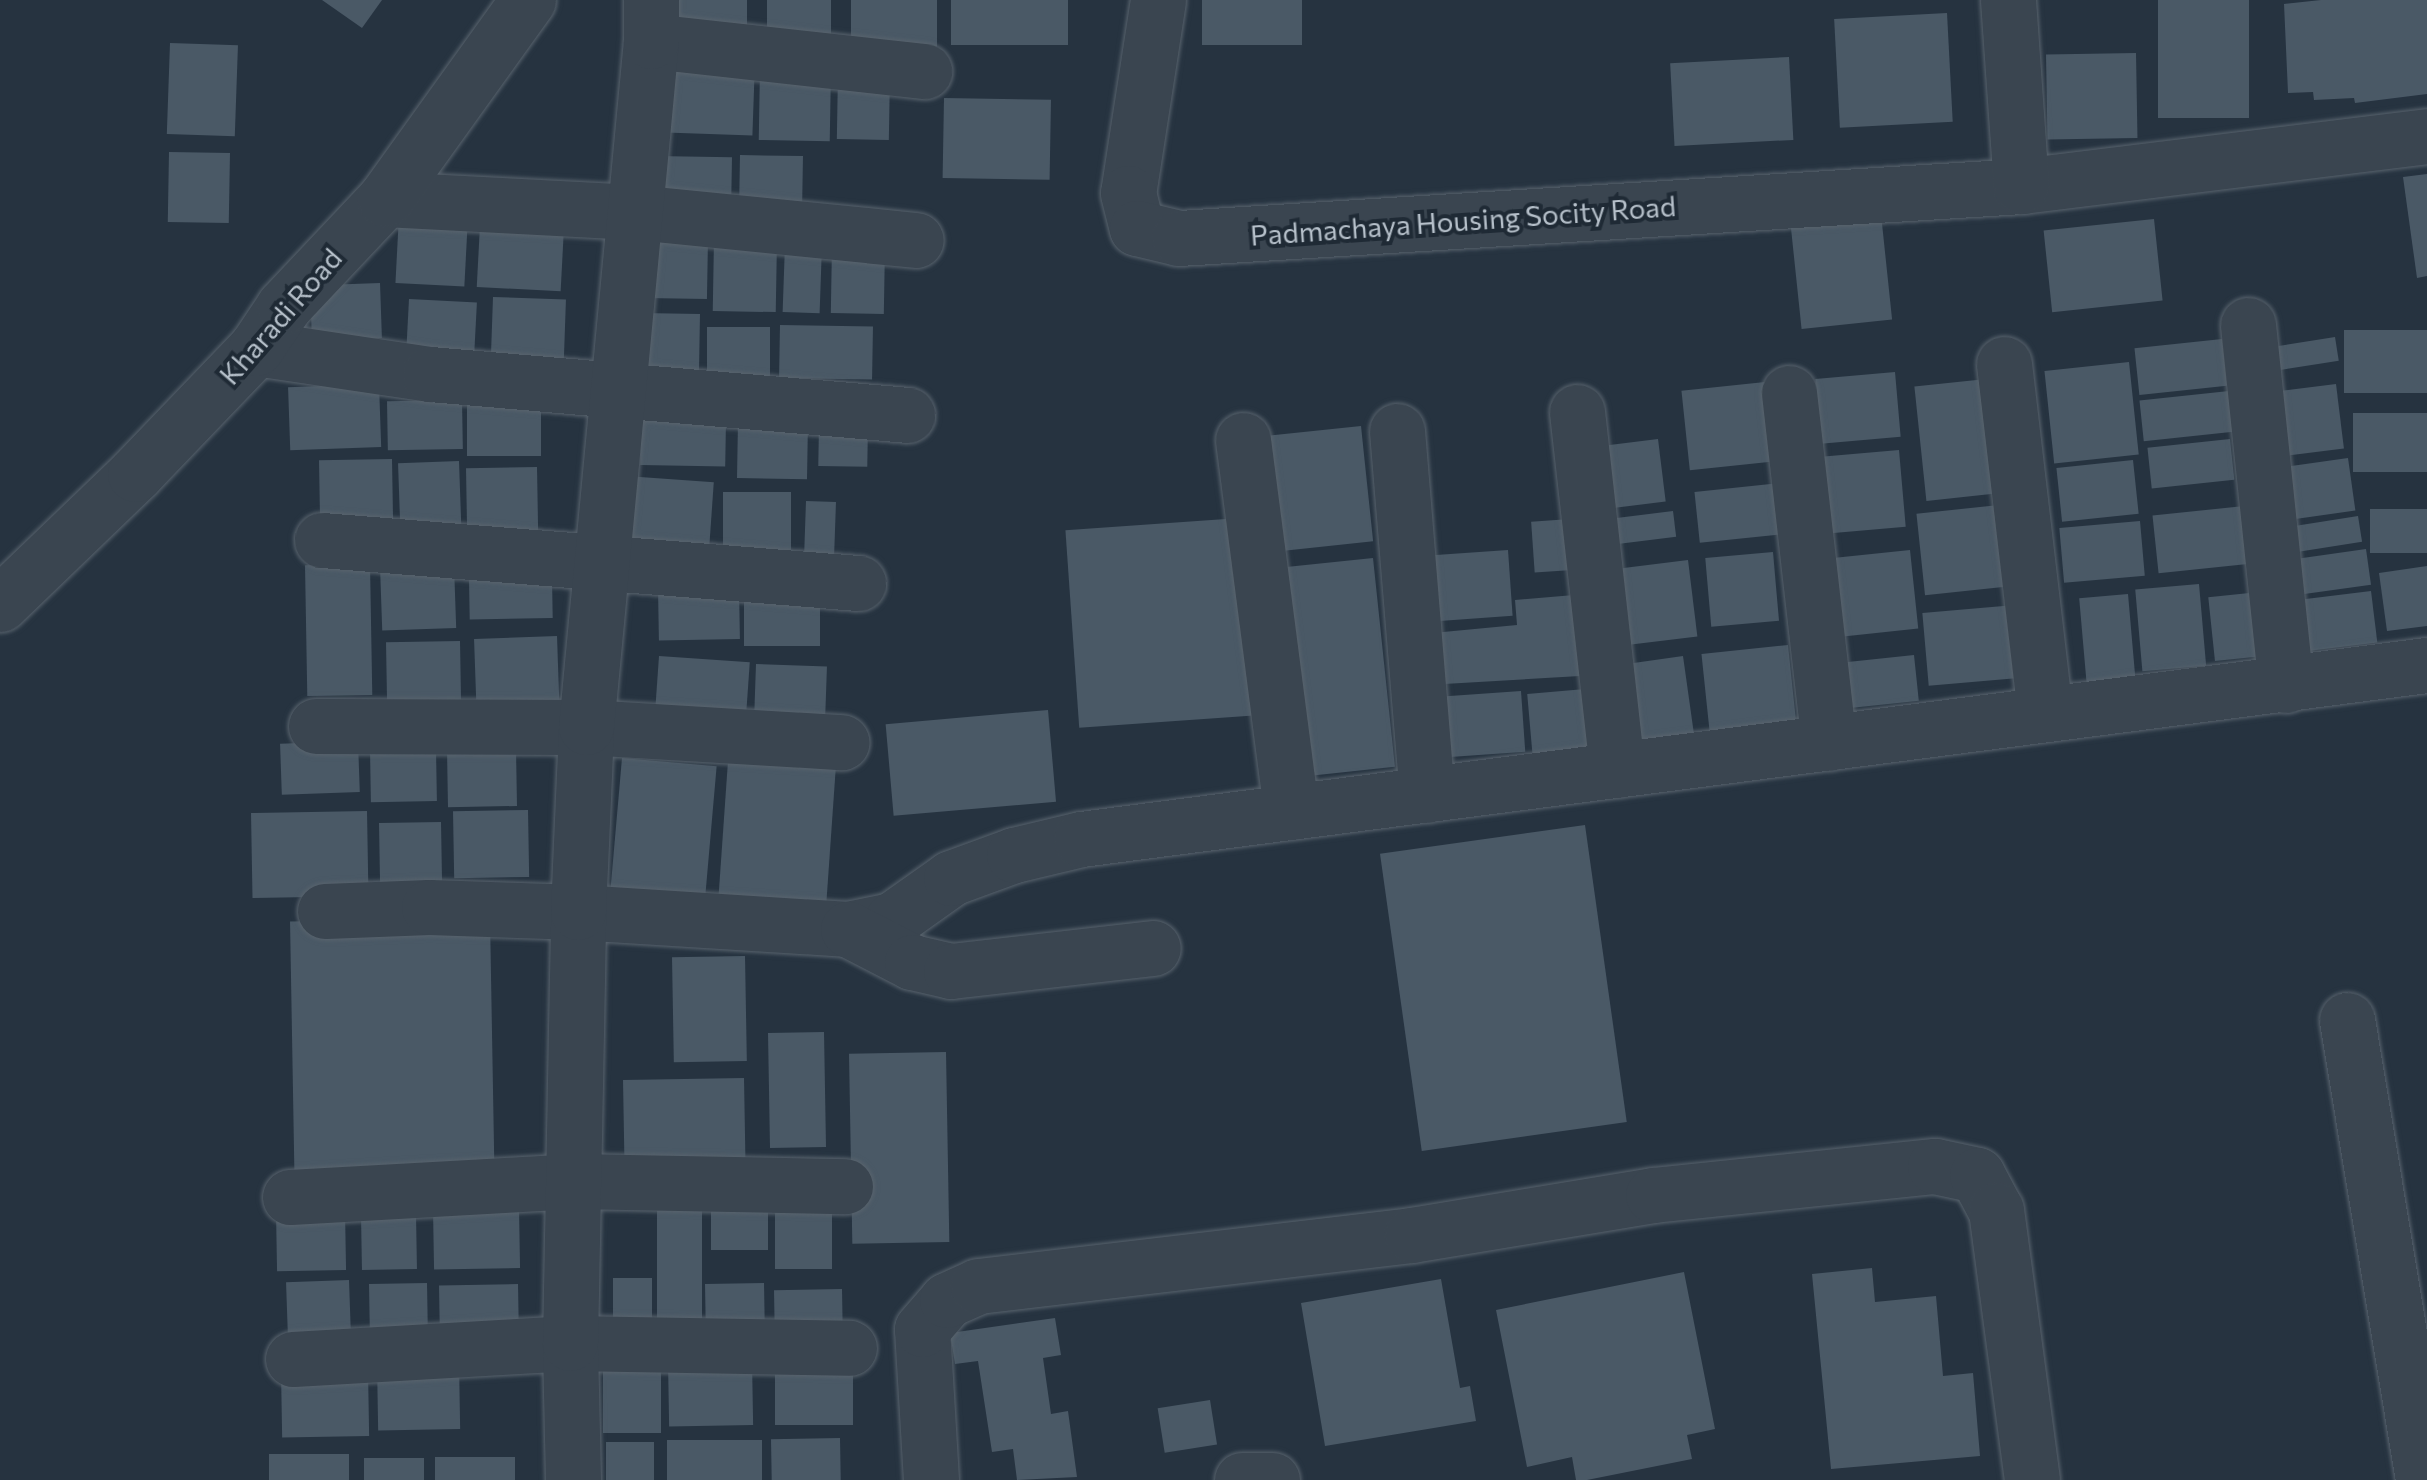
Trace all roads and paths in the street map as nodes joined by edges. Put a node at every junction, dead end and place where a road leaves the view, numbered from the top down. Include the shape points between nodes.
1 (528, 0) edge
2 (1158, 0) edge
3 (2008, 0) edge
4 (651, 21) edge
5 (924, 70) dead end
6 (2427, 136) edge
7 (2022, 186) junction
8 (385, 198) junction
9 (635, 212) junction
10 (916, 240) dead end
11 (2248, 326) dead end
12 (256, 348) junction
13 (2004, 364) dead end
14 (618, 388) junction
15 (1789, 393) dead end
16 (1577, 412) dead end
17 (907, 415) dead end
18 (1397, 430) dead end
19 (1243, 440) dead end
20 (322, 540) dead end
21 (602, 564) junction
22 (858, 583) dead end
23 (0, 604) edge
24 (2427, 665) edge
25 (2286, 685) junction
26 (2045, 714) junction
27 (316, 726) dead end
28 (586, 727) junction
29 (842, 742) dead end
30 (1830, 743) junction
31 (1617, 770) junction
32 (1427, 795) junction
33 (1291, 812) junction
34 (325, 911) dead end
35 (578, 912) junction
36 (848, 929) junction
37 (1153, 948) dead end
38 (2347, 1020) dead end
39 (574, 1180) junction
40 (845, 1186) dead end
41 (290, 1197) dead end
42 (570, 1344) junction
43 (849, 1348) dead end
44 (293, 1359) dead end
45 (2418, 1395) edge
46 (573, 1480) edge
47 (931, 1480) edge
48 (1242, 1480) edge
49 (1272, 1480) edge
50 (2032, 1480) edge
51 (2423, 1480) edge

1 - 8 street, Kharadi Road
2 - 7 street, Padmachaya Housing Socity Road via 1128,193 1137,228 1179,238
3 - 7 street
4 - 5 street
4 - 9 street
6 - 7 street, Padmachaya Housing Socity Road
8 - 9 street
8 - 12 street, Kharadi Road via 284,306
9 - 10 street
9 - 14 street
11 - 25 street
12 - 14 street via 430,374
12 - 23 street, Kharadi Road
13 - 26 street
14 - 17 street
14 - 21 street
15 - 30 street
16 - 31 street
18 - 32 street
19 - 33 street
20 - 21 street
21 - 22 street
21 - 28 street
24 - 25 street
25 - 26 street
26 - 30 street
27 - 28 street
28 - 29 street
28 - 35 street
30 - 31 street
31 - 32 street
32 - 33 street
33 - 36 street via 1081,839 1014,855 950,878 892,920
34 - 35 street
35 - 36 street
35 - 39 street
36 - 37 street via 912,962 951,971
38 - 45 street
39 - 40 street
39 - 41 street
39 - 42 street
42 - 43 street
42 - 44 street
42 - 46 street
45 - 51 street
47 - 50 street via 922,1329 947,1300 978,1286 1412,1235 1653,1194 1935,1166 1977,1174 1996,1210
48 - 49 street

